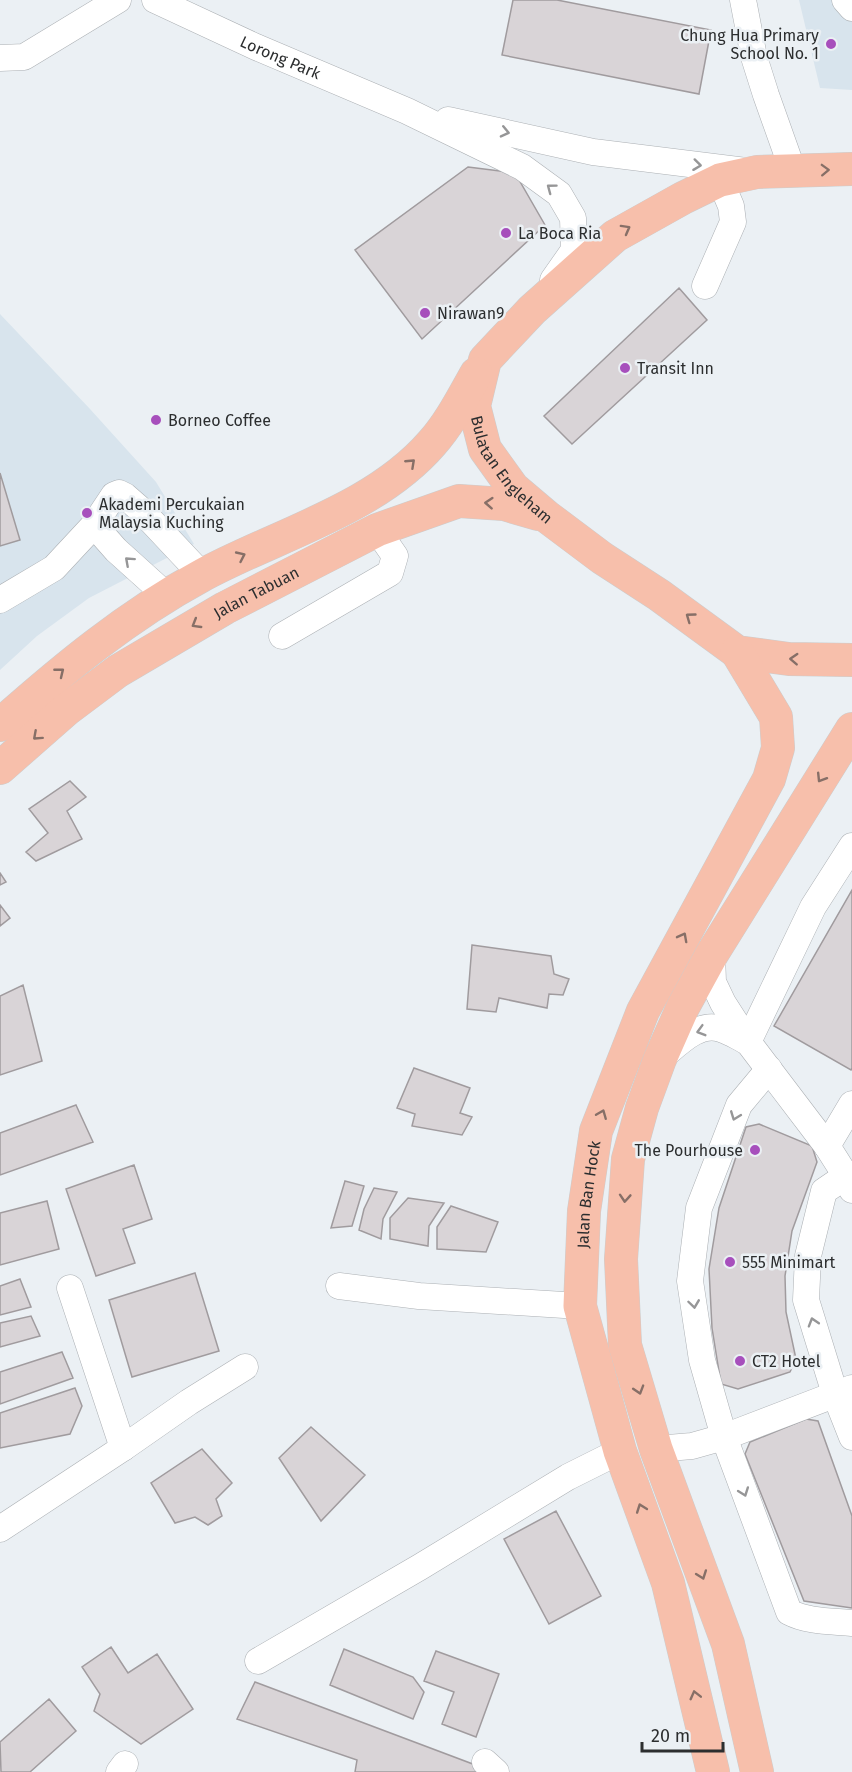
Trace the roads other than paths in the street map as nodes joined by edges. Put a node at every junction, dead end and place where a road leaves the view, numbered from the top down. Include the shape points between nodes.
1 (118, 0) edge
2 (155, 0) edge
3 (743, 0) edge
4 (845, 0) edge
5 (852, 8) edge
6 (0, 58) edge
7 (407, 111) junction
8 (852, 169) edge
9 (792, 171) junction
10 (757, 172) junction
11 (720, 180) junction
12 (705, 286) dead end
13 (532, 310) junction
14 (485, 360) junction
15 (546, 516) junction
16 (94, 525) junction
17 (377, 530) junction
18 (202, 575) junction
19 (166, 596) junction
20 (0, 600) edge
21 (282, 636) dead end
22 (737, 652) junction
23 (852, 660) edge
24 (0, 725) edge
25 (852, 729) edge
26 (0, 768) edge
27 (852, 846) edge
28 (712, 954) junction
29 (748, 1042) junction
30 (660, 1059) junction
31 (769, 1070) junction
32 (852, 1104) edge
33 (827, 1146) junction
34 (849, 1183) edge
35 (339, 1286) dead end
36 (70, 1288) dead end
37 (580, 1306) junction
38 (244, 1367) dead end
39 (843, 1390) edge
40 (724, 1437) junction
41 (852, 1437) edge
42 (123, 1449) junction
43 (656, 1449) junction
44 (620, 1451) junction
45 (0, 1529) edge
46 (852, 1623) edge
47 (258, 1661) dead end
48 (711, 1771) edge
49 (757, 1772) edge

1 - 6 street via 24,57
2 - 7 street, Lorong Park
3 - 9 street via 757,66
4 - 5 street
7 -> 10 street via 593,152
13 -> 7 street via 574,250 573,218 559,194 522,167
9 -> 8 main road, Bulatan Engleham
9 - 10 main road, Bulatan Engleham
10 - 11 main road, Bulatan Engleham
11 - 12 street via 733,222
13 -> 11 main road, Bulatan Engleham via 615,236
13 - 14 main road, Bulatan Engleham
14 - 15 main road, Bulatan Engleham via 474,405 485,449 513,488
18 -> 14 main road via 361,500 400,474 433,443
15 -> 17 main road, Jalan Tabuan via 504,504 459,501
22 -> 15 main road, Bulatan Engleham
16 - 18 street via 119,493 141,510
19 -> 16 street
16 - 20 street via 54,568
17 - 21 street via 395,556 390,573
17 -> 26 main road, Jalan Tabuan via 225,608 118,670
18 - 19 main road
24 -> 19 main road via 60,672
23 -> 22 main road, Bulatan Engleham via 789,659
37 -> 22 main road, Jalan Ban Hock via 584,1211 596,1131 643,1011 769,779 778,748 776,717
25 -> 28 main road
27 - 29 street via 813,907
28 - 29 street via 712,982
28 - 30 main road
29 -> 30 street via 719,1028 703,1028
29 - 31 street
30 -> 43 main road via 628,1159 621,1259 625,1345
31 - 33 street
31 -> 40 street via 739,1105 699,1208 690,1281 702,1360
32 - 33 street
33 - 34 street
39 -> 34 street via 806,1300 808,1256 824,1191
35 - 37 street via 419,1296
36 - 42 street
37 - 44 main road, Jalan Ban Hock
38 - 42 street
39 - 40 street
39 - 41 street
40 - 43 street via 692,1446
40 -> 46 street via 789,1612 810,1620
42 - 45 street
43 -> 49 main road via 728,1644
44 - 47 street via 568,1477
48 -> 44 main road, Jalan Ban Hock via 668,1583

